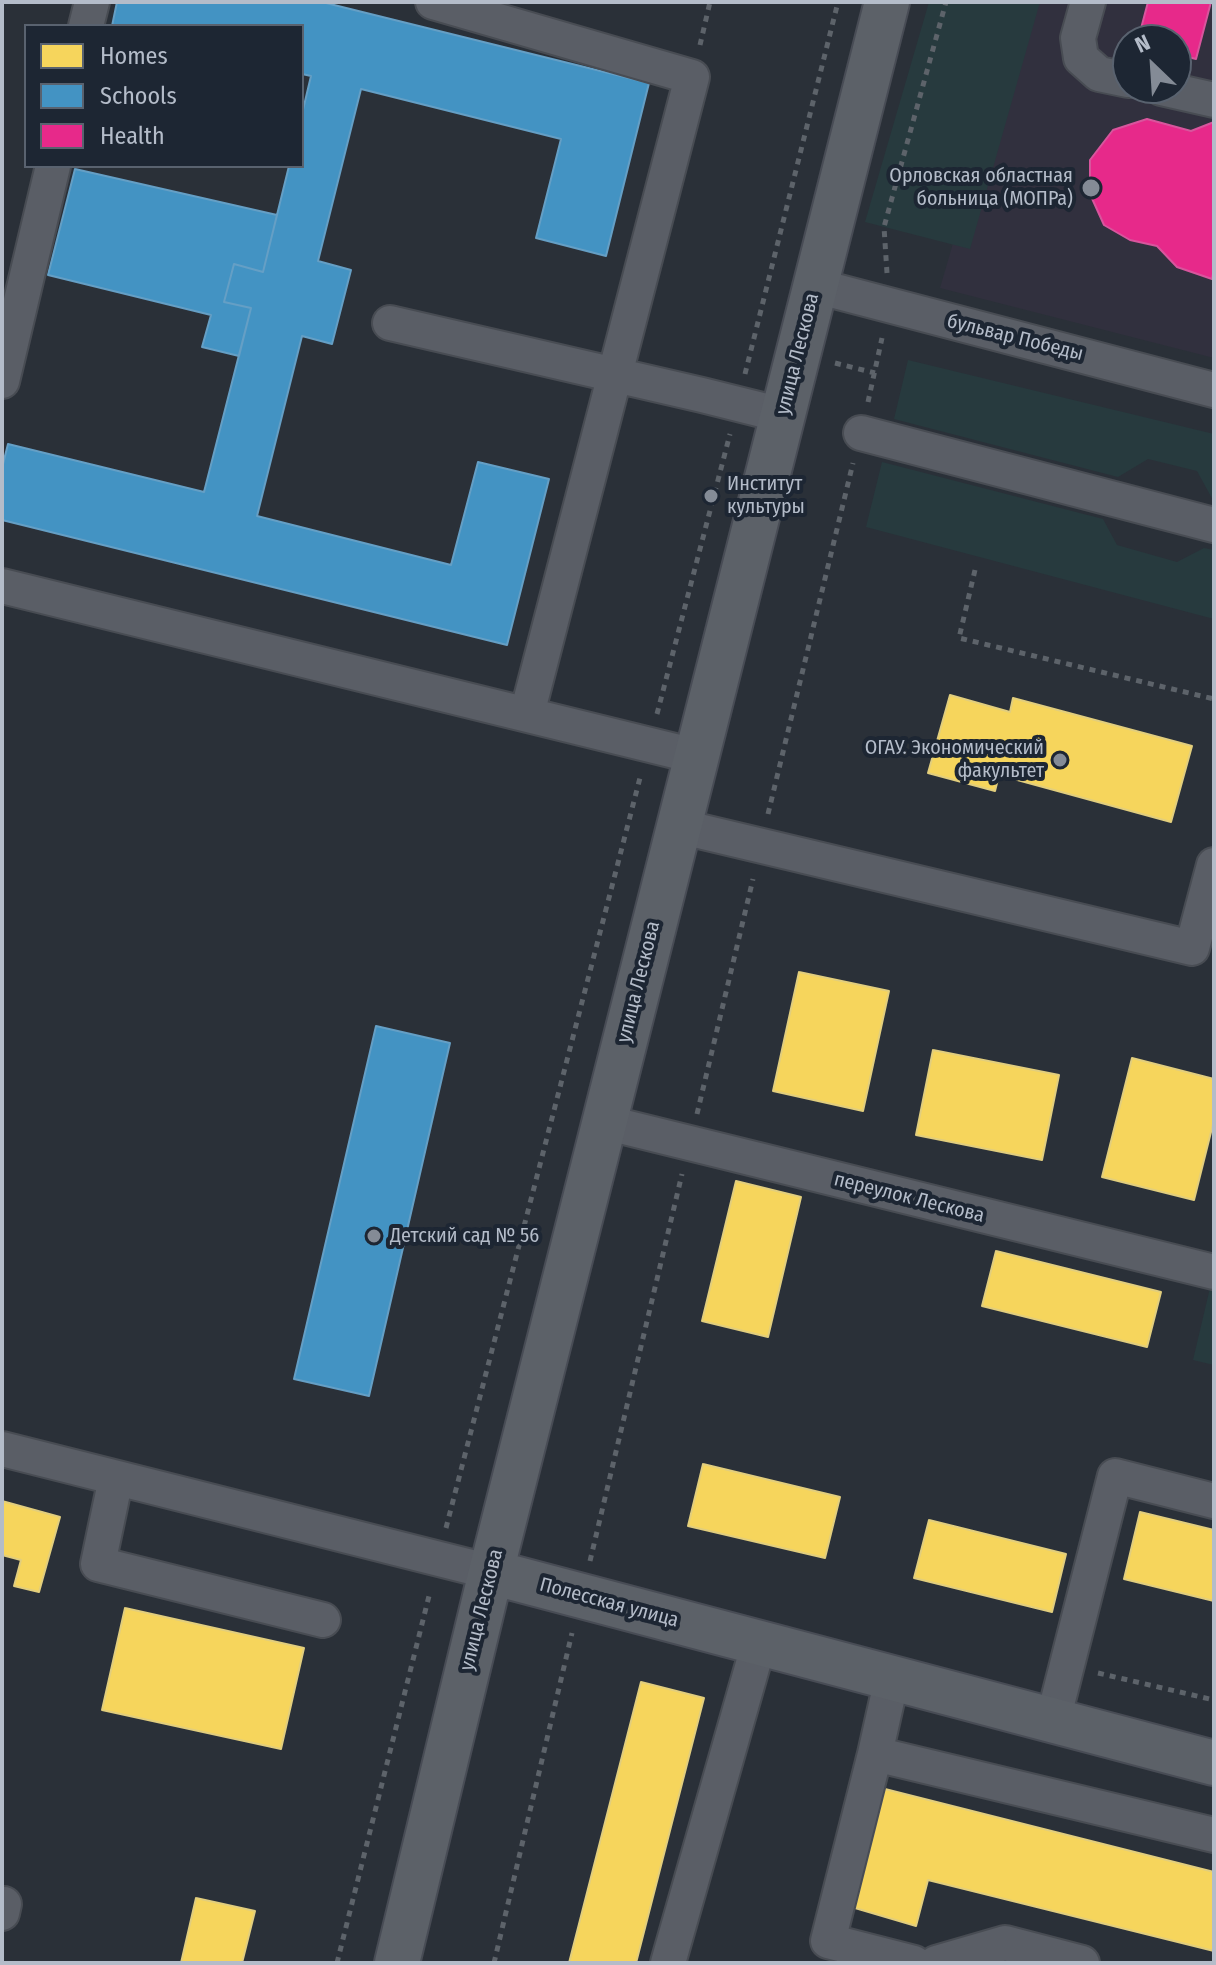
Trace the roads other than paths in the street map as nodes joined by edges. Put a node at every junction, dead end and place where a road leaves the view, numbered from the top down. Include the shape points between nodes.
1 (92, 2) edge
2 (433, 2) edge
3 (887, 2) edge
4 (1088, 2) edge
5 (86, 24) edge
6 (1112, 77) edge
7 (1192, 95) edge
8 (1214, 100) edge
9 (53, 168) edge
10 (816, 286) junction
11 (390, 323) dead end
12 (616, 375) junction
13 (2, 381) edge
14 (1214, 390) edge
15 (782, 415) junction
16 (861, 433) road end
17 (1214, 525) edge
18 (2, 586) edge
19 (527, 714) junction
20 (695, 756) junction
21 (678, 826) junction
22 (1214, 865) edge
23 (604, 1122) junction
24 (1214, 1272) edge
25 (2, 1449) edge
26 (116, 1478) junction
27 (1214, 1501) edge
28 (491, 1572) junction
29 (323, 1620) dead end
30 (759, 1643) junction
31 (892, 1678) junction
32 (1053, 1720) junction
33 (875, 1754) junction
34 (1214, 1763) edge
35 (1214, 1835) edge
36 (2, 1904) edge
37 (2, 1913) edge
38 (828, 1952) edge
39 (397, 1963) edge
40 (668, 1963) edge
41 (914, 1963) edge
42 (936, 1963) edge
43 (1082, 1963) edge

1 - 5 street
2 - 12 street via 692,77
3 - 10 main road, улица Лескова
4 - 6 street via 1078,38 1081,58 1099,74
7 - 8 street
9 - 13 street
10 - 14 street, бульвар Победы
10 - 15 main road, улица Лескова
11 - 12 street
12 - 15 street
12 - 19 street
15 - 20 main road, улица Лескова
16 - 17 street
18 - 19 street
19 - 20 street
20 - 21 main road, улица Лескова
21 - 22 street via 1192,948
21 - 23 main road, улица Лескова
23 - 24 street, переулок Лескова
23 - 28 main road, улица Лескова
25 - 26 street, Полесская улица
26 - 28 street, Полесская улица
26 - 29 street via 98,1564
27 - 32 street via 1115,1476
28 - 30 main road, Полесская улица
28 - 39 main road, улица Лескова
30 - 31 main road, Полесская улица
30 - 40 street
31 - 32 main road, Полесская улица
31 - 33 street
32 - 34 main road, Полесская улица
33 - 35 street
33 - 38 street
36 - 37 street
38 - 41 street
42 - 43 street via 1005,1943

